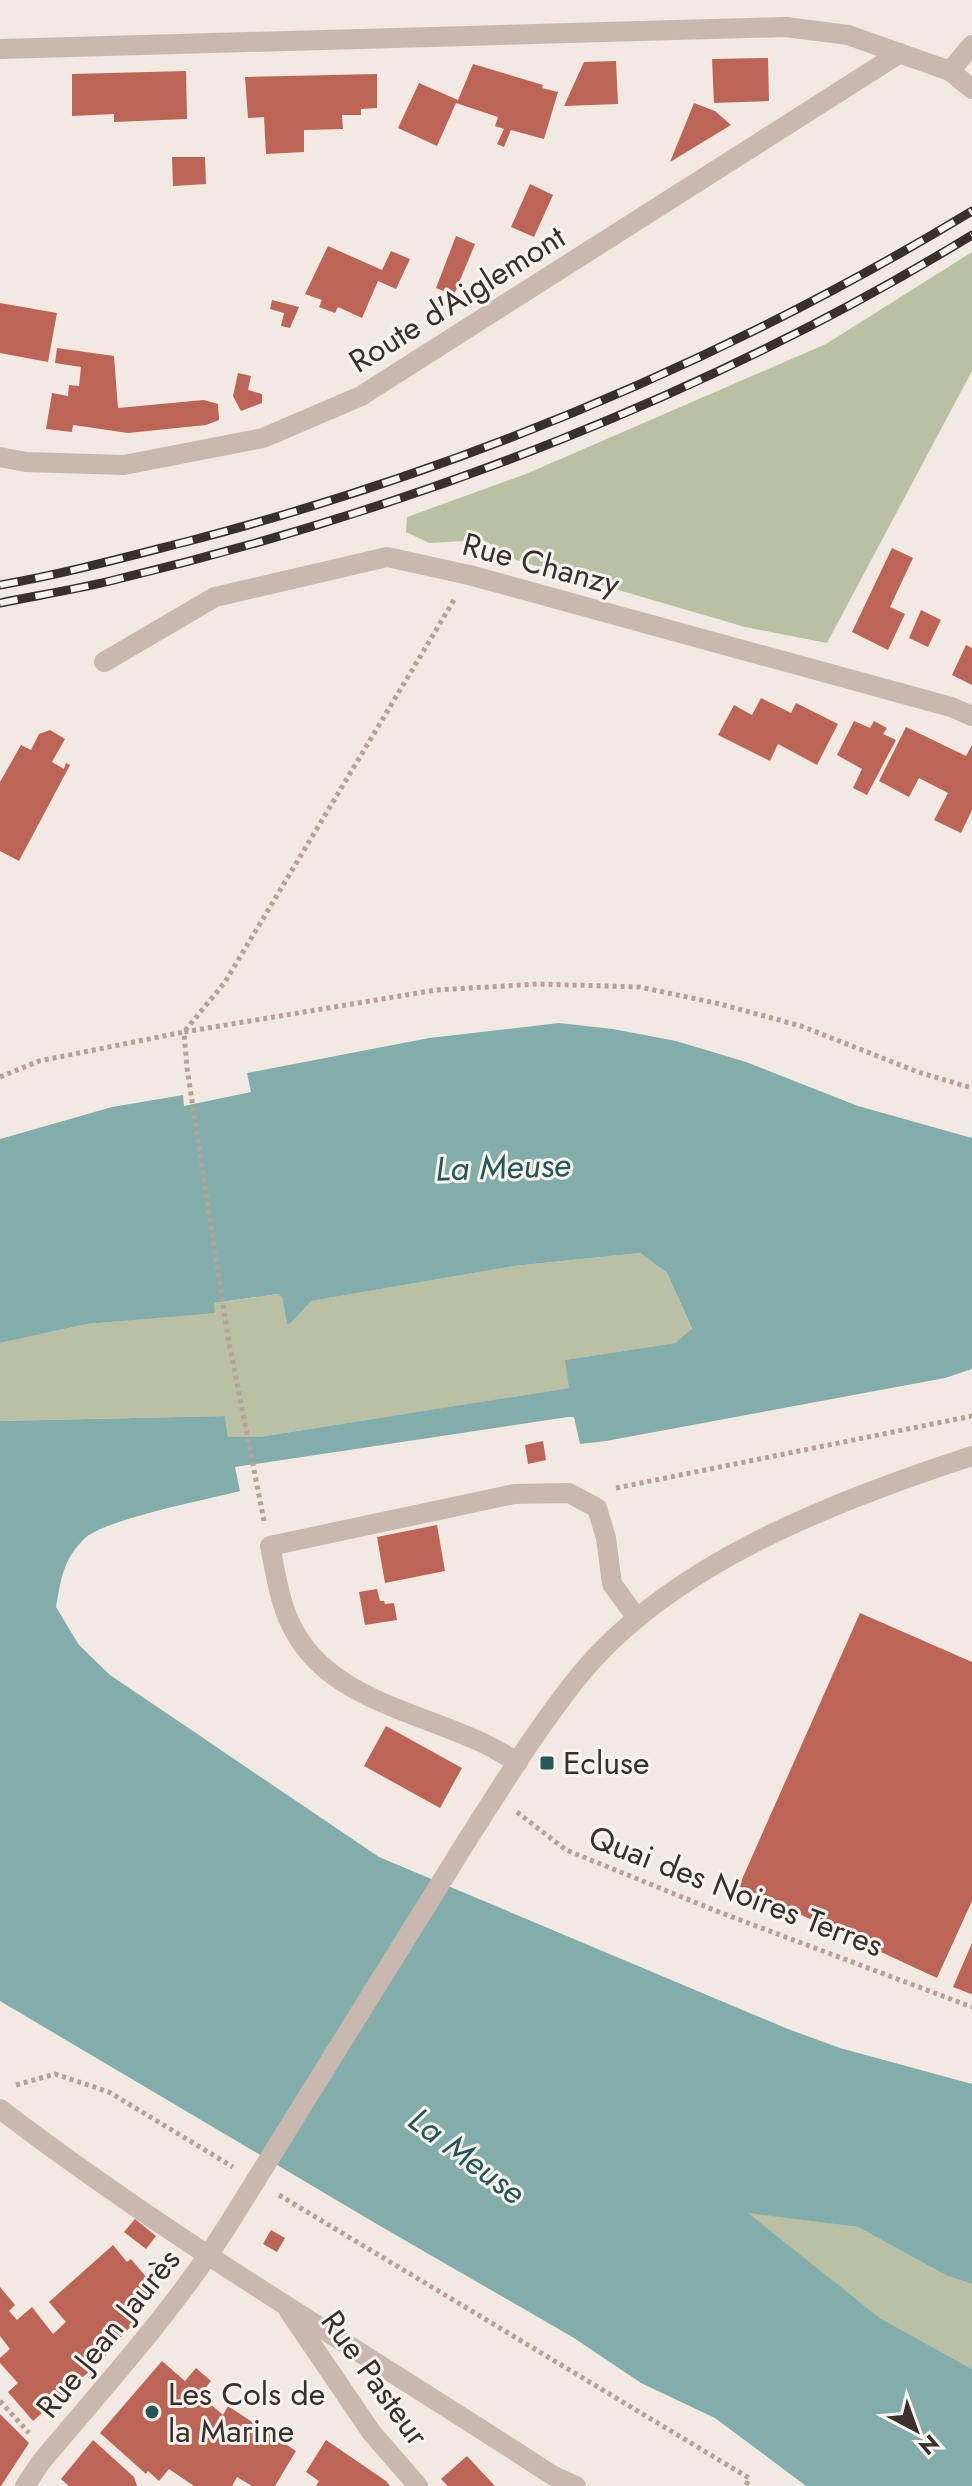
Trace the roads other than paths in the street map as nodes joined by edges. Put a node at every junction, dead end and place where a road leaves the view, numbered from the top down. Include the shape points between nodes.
1 (972, 45) edge
2 (0, 49) edge
3 (900, 53) junction
4 (950, 71) junction
5 (972, 89) edge
6 (0, 457) edge
7 (104, 662) dead end
8 (972, 716) edge
9 (972, 1456) edge
10 (637, 1618) junction
11 (518, 1762) junction
12 (0, 2109) edge
13 (209, 2257) junction
14 (285, 2305) junction
15 (25, 2486) edge
16 (418, 2486) edge
17 (576, 2486) edge

1 - 4 street
2 - 3 street via 786,27 848,35
3 - 4 street
3 - 6 street, Route d'Aiglemont via 361,396 263,438 124,465
4 - 5 street
7 - 8 street, Rue Chanzy via 215,597 387,557 469,575
9 - 10 street, Rue Jean Jaurès via 856,1496 766,1536
10 - 11 street, Rue Jean Jaurès via 580,1675
10 - 11 street via 612,1584 597,1508 569,1493 514,1494 270,1546 296,1635 326,1670 366,1695 476,1739
11 - 13 street, Rue Jean Jaurès, bridge
12 - 13 street
13 - 14 street
13 - 15 street, Rue Jean Jaurès
14 - 16 street, Rue Pasteur via 372,2433
14 - 17 street

